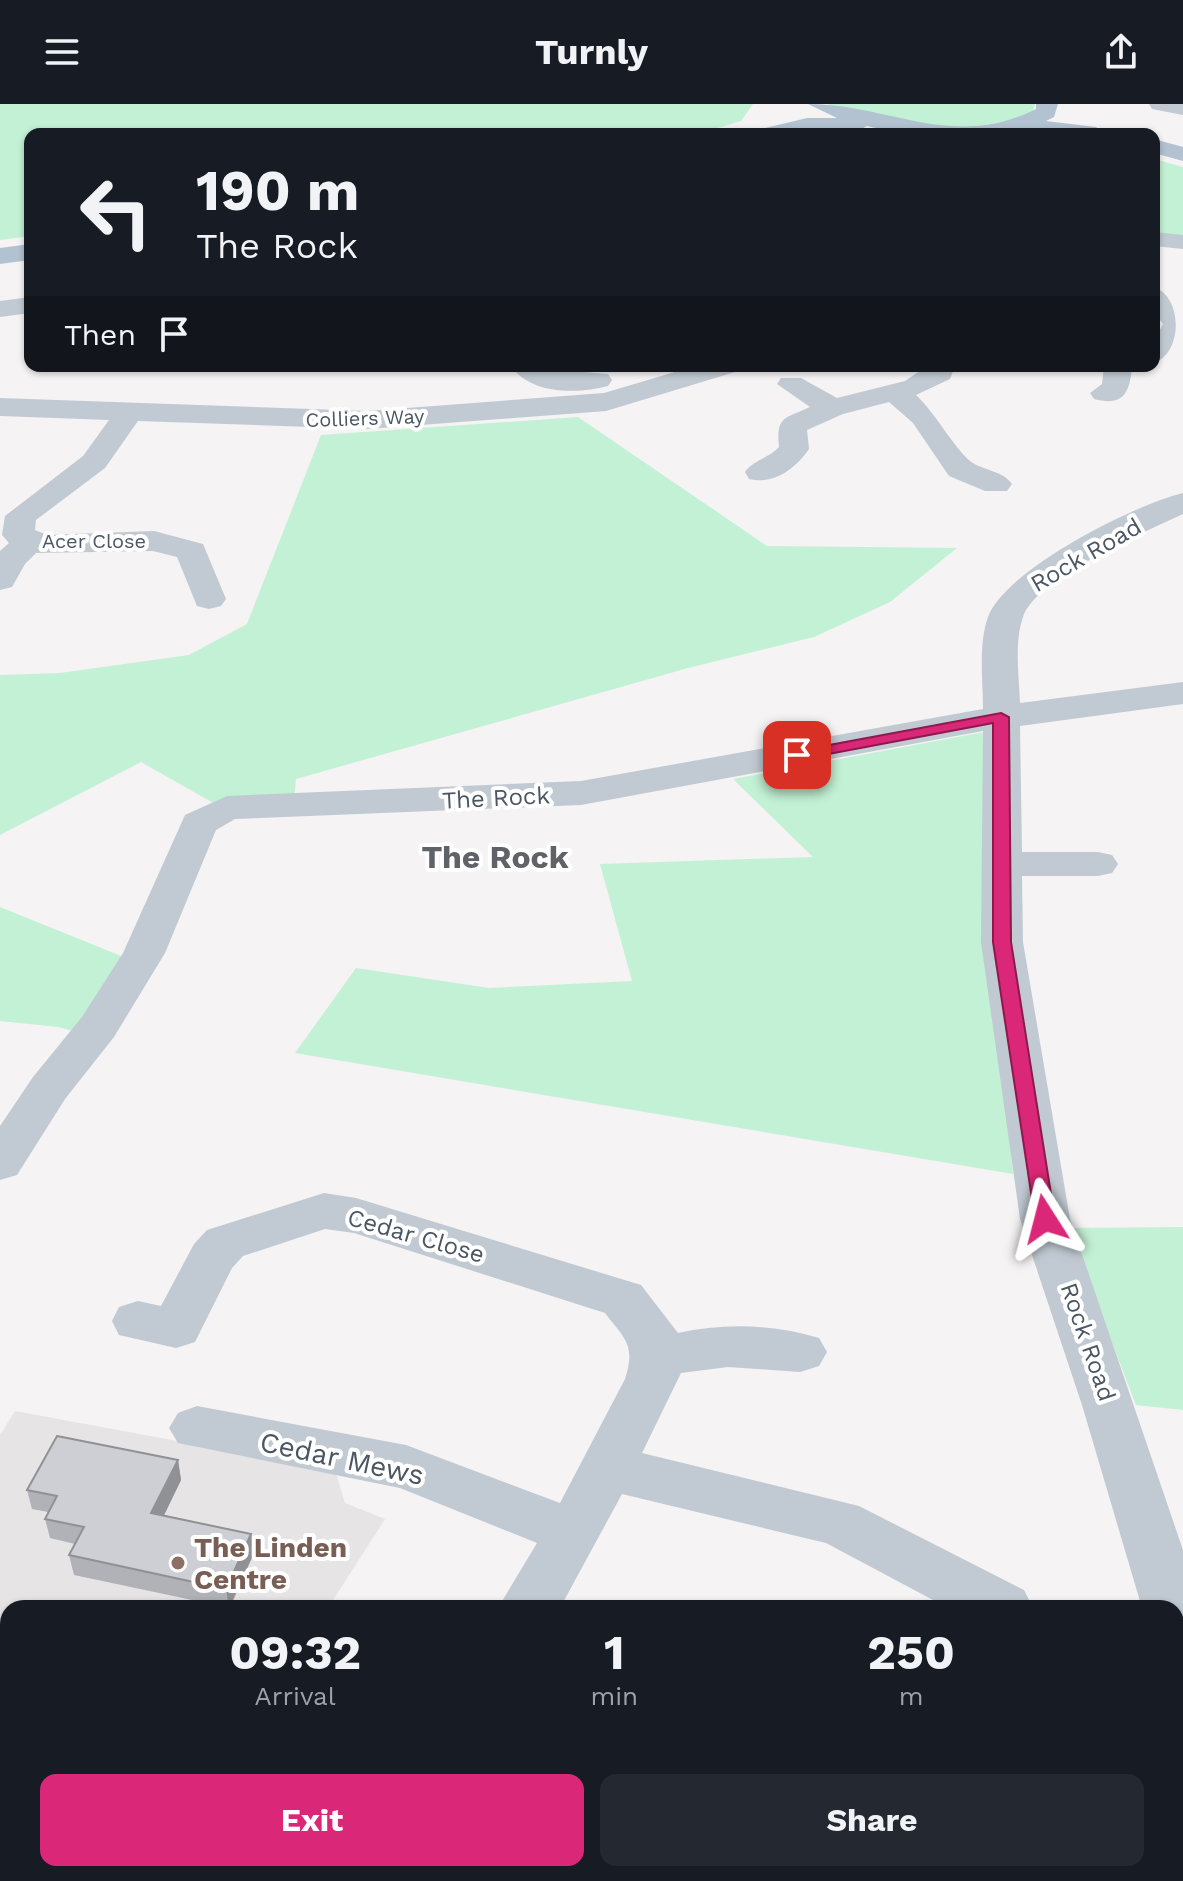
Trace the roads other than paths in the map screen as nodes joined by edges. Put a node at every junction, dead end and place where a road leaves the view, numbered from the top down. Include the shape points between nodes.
1 (819, 104) edge
2 (1047, 104) edge
3 (1054, 104) edge
4 (1160, 104) edge
5 (795, 105) edge
6 (1183, 109) edge
7 (769, 128) edge
8 (798, 128) edge
9 (892, 128) edge
10 (1014, 128) edge
11 (1028, 128) edge
12 (1051, 128) edge
13 (1107, 128) edge
14 (1160, 148) edge
15 (1183, 154) edge
16 (1160, 240) edge
17 (1183, 242) edge
18 (24, 253) edge
19 (0, 256) edge
20 (1160, 302) edge
21 (24, 306) edge
22 (0, 309) edge
23 (1160, 353) edge
24 (532, 372) edge
25 (621, 372) edge
26 (640, 372) edge
27 (707, 372) edge
28 (940, 372) edge
29 (1117, 372) edge
30 (791, 384) dead end
31 (666, 386) junction
32 (895, 392) junction
33 (1104, 393) dead end
34 (297, 400) dead end
35 (0, 407) edge
36 (833, 408) junction
37 (128, 414) junction
38 (367, 420) junction
39 (760, 472) dead end
40 (996, 484) dead end
41 (1183, 502) edge
42 (31, 540) junction
43 (0, 580) edge
44 (209, 599) dead end
45 (1183, 693) edge
46 (1001, 717) junction
47 (1002, 864) junction
48 (1101, 866) dead end
49 (0, 1163) edge
50 (138, 1321) dead end
51 (800, 1352) dead end
52 (658, 1360) junction
53 (197, 1428) dead end
54 (605, 1467) junction
55 (574, 1533) junction
56 (533, 1600) edge
57 (988, 1600) edge
58 (1170, 1600) edge

1 - 9 main road
2 - 10 main road via 1035,120
3 - 13 main road
4 - 6 street
5 - 7 main road
8 - 9 main road
11 - 12 main road
14 - 15 main road
16 - 17 street
18 - 19 main road
20 - 23 street via 1177,324
21 - 22 street
24 - 25 street via 564,383
26 - 31 street
27 - 31 street, Colliers Way
28 - 32 street
29 - 33 street via 1116,389
30 - 36 street
31 - 38 street, Colliers Way via 606,402
32 - 36 street
32 - 40 street via 923,417 960,469
34 - 38 street via 367,400
35 - 37 street, Colliers Way
36 - 39 street via 792,426 794,449 779,465
37 - 38 street, Colliers Way
37 - 42 street, Acer Close via 94,462 21,516 18,535
41 - 46 street, Rock Road via 1077,557 1017,597 1001,630
42 - 43 street via 11,559
42 - 44 street, Acer Close via 43,545 154,541 191,551
45 - 46 street, The Rock
46 - 47 street, Rock Road
46 - 49 street, The Rock via 581,793 227,808 209,816 199,823 144,953
47 - 48 street
47 - 58 street, Rock Road via 1002,942 1045,1219
50 - 52 street, Cedar Close via 176,1328 212,1257 225,1243 324,1211 356,1216 623,1299 655,1339
51 - 52 street via 710,1345
52 - 54 street
53 - 55 street, Cedar Mews via 406,1467
54 - 55 street
54 - 57 street via 839,1523
55 - 56 street

